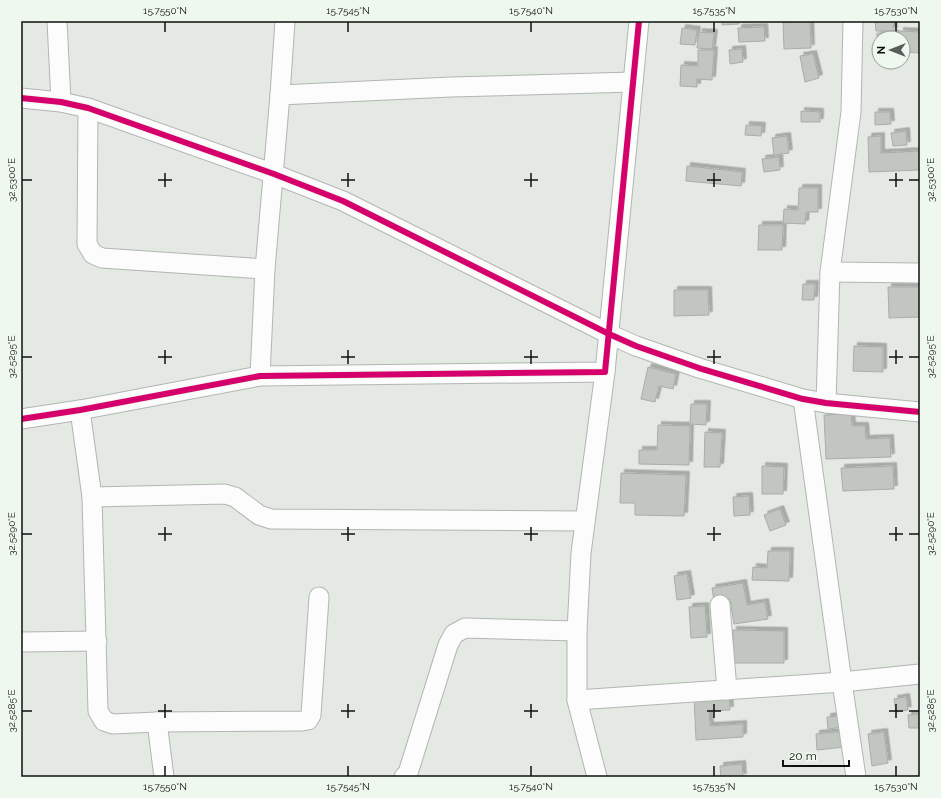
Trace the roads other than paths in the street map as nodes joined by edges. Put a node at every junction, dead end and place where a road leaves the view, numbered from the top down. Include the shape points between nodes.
1 (57, 21) edge
2 (285, 21) edge
3 (639, 21) edge
4 (853, 21) edge
5 (633, 82) junction
6 (280, 95) junction
7 (21, 98) edge
8 (61, 102) junction
9 (88, 108) junction
10 (274, 174) junction
11 (264, 269) junction
12 (830, 272) junction
13 (920, 273) edge
14 (609, 334) junction
15 (605, 372) junction
16 (260, 376) junction
17 (803, 399) junction
18 (826, 403) junction
19 (80, 410) junction
20 (920, 412) edge
21 (21, 419) edge
22 (92, 497) junction
23 (585, 521) junction
24 (319, 597) dead end
25 (720, 604) dead end
26 (577, 631) junction
27 (97, 641) junction
28 (21, 642) edge
29 (920, 674) edge
30 (842, 682) junction
31 (727, 690) junction
32 (577, 700) junction
33 (157, 722) junction
34 (164, 777) edge
35 (404, 777) edge
36 (596, 777) edge
37 (856, 777) edge

1 - 8 street
2 - 6 street
3 - 5 street
4 - 12 street via 851,112
5 - 6 street
5 - 14 street
6 - 10 street
7 - 8 street
8 - 9 street
9 - 10 street
9 - 11 street via 87,244 93,254 102,258
10 - 11 street
10 - 14 street via 343,201
11 - 16 street
12 - 13 street
12 - 18 street
14 - 15 street
14 - 17 street via 699,368
15 - 16 street
15 - 23 street
16 - 19 street
17 - 18 street
17 - 30 street
18 - 20 street
19 - 21 street
19 - 22 street
22 - 23 street via 225,494 234,497 259,515 271,519
22 - 27 street
23 - 26 street via 580,553
24 - 33 street via 311,715 308,720
25 - 31 street
26 - 32 street
26 - 35 street via 465,628 454,634 448,645 408,773
27 - 28 street
27 - 33 street via 98,711 104,721 113,724
29 - 30 street
30 - 31 street
30 - 37 street
31 - 32 street
32 - 36 street
33 - 34 street

